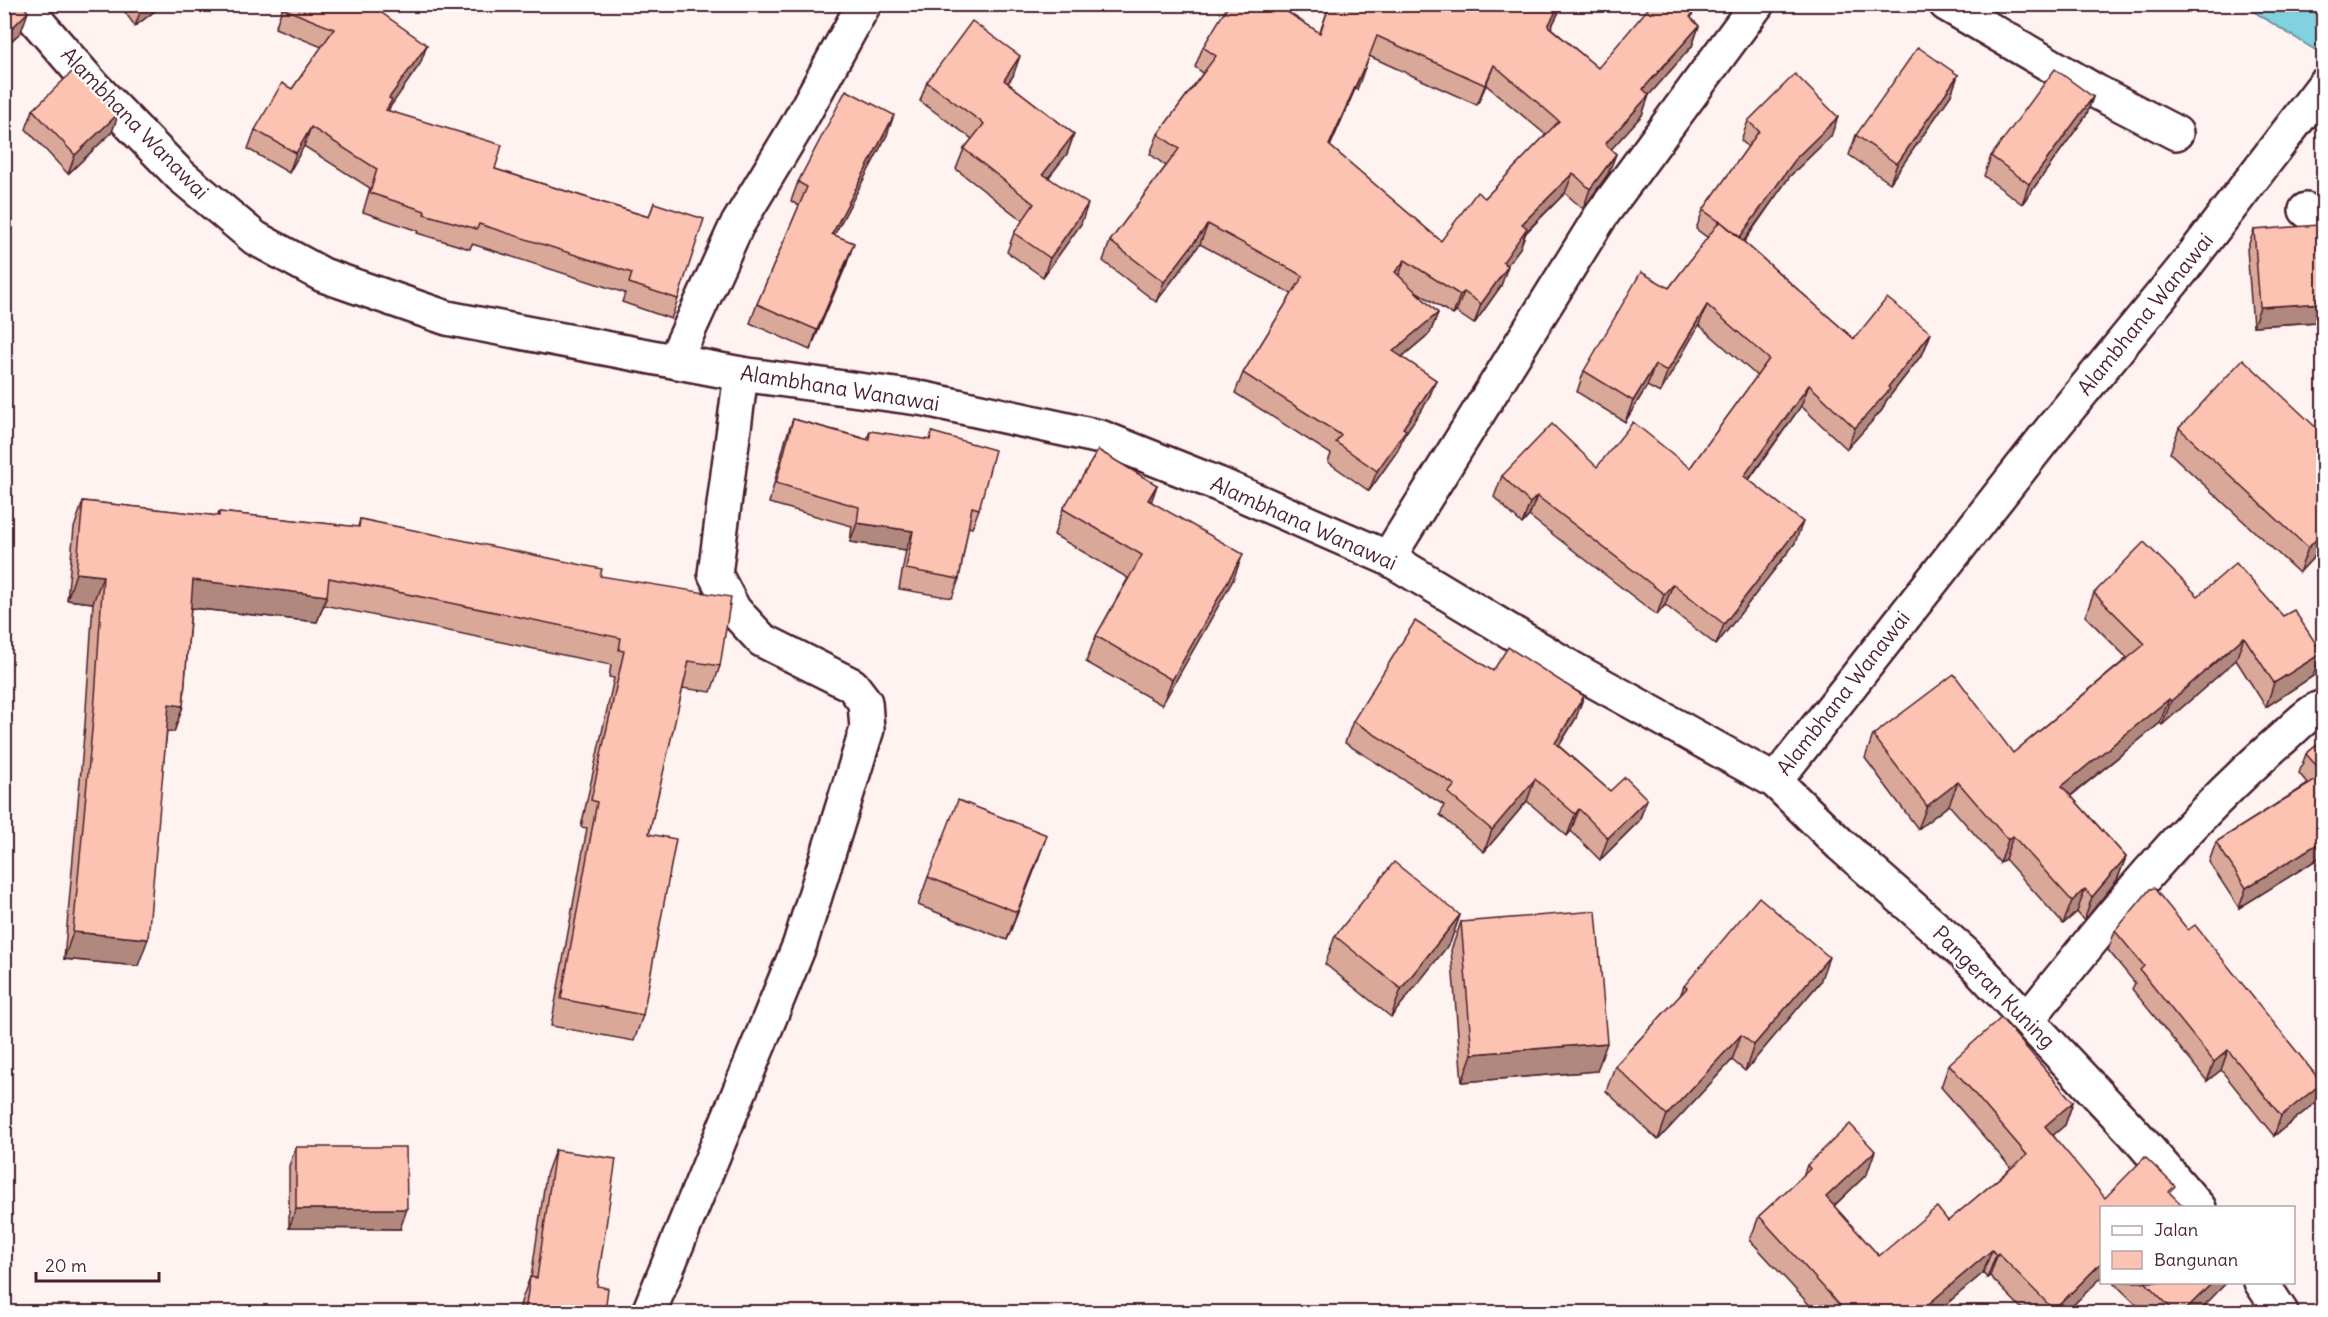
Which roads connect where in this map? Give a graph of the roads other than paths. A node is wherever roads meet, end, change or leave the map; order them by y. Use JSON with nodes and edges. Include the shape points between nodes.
{"nodes":[{"id":1,"x":22,"y":4,"type":"edge"},
{"id":2,"x":864,"y":4,"type":"edge"},
{"id":3,"x":1757,"y":4,"type":"edge"},
{"id":4,"x":1946,"y":4,"type":"edge"},
{"id":5,"x":2324,"y":85,"type":"edge"},
{"id":6,"x":2176,"y":133,"type":"dead end"},
{"id":7,"x":675,"y":360,"type":"junction"},
{"id":8,"x":741,"y":374,"type":"junction"},
{"id":9,"x":1388,"y":558,"type":"junction"},
{"id":10,"x":2324,"y":708,"type":"edge"},
{"id":11,"x":1775,"y":781,"type":"junction"},
{"id":12,"x":2028,"y":1020,"type":"junction"},
{"id":13,"x":2197,"y":1206,"type":"edge"},
{"id":14,"x":2261,"y":1284,"type":"edge"},
{"id":15,"x":649,"y":1312,"type":"edge"},
{"id":16,"x":2281,"y":1312,"type":"edge"}],
"edges":[{"from":1,"to":7,"type":"street","name":"Alambhana Wanawai","via":[[94,87],[180,176],[255,238],[323,275],[447,318]]},
{"from":2,"to":7,"type":"street","via":[[736,228]]},
{"from":3,"to":9,"type":"street","via":[[1600,217]]},
{"from":4,"to":6,"type":"street"},
{"from":5,"to":11,"type":"street","name":"Alambhana Wanawai","via":[[2183,269],[2050,431]]},
{"from":7,"to":8,"type":"street","name":"Alambhana Wanawai"},
{"from":8,"to":9,"type":"street","name":"Alambhana Wanawai","via":[[926,399],[1100,437]]},
{"from":8,"to":15,"type":"street","via":[[715,574],[734,610],[762,640],[852,685],[865,702],[867,729],[800,944]]},
{"from":9,"to":11,"type":"street","name":"Alambhana Wanawai","via":[[1571,668]]},
{"from":10,"to":12,"type":"street","via":[[2302,721],[2247,768],[2185,831],[2106,920]]},
{"from":11,"to":12,"type":"street","name":"Pangeran Kuning","via":[[1965,954]]},
{"from":12,"to":13,"type":"street","name":"Pangeran Kuning"},
{"from":14,"to":16,"type":"street"}]}
